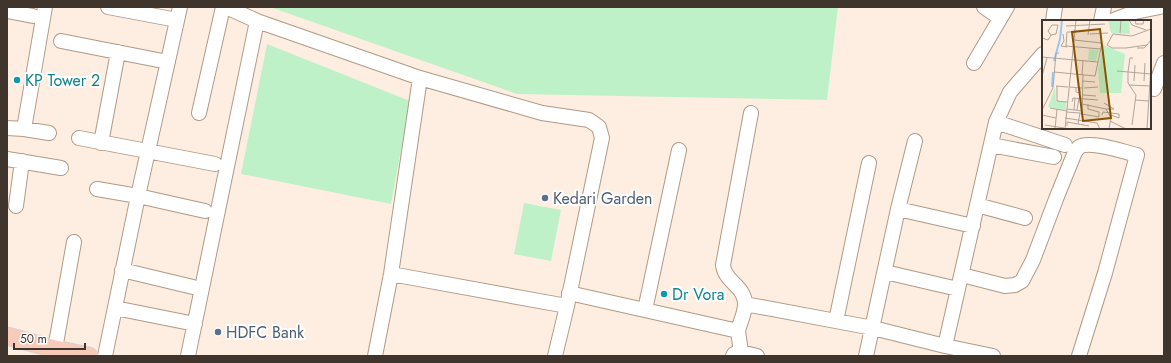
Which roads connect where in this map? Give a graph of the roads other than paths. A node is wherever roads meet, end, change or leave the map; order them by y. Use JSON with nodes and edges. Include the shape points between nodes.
{"nodes":[{"id":1,"x":45,"y":7,"type":"edge"},
{"id":2,"x":108,"y":7,"type":"edge"},
{"id":3,"x":223,"y":7,"type":"edge"},
{"id":4,"x":226,"y":7,"type":"edge"},
{"id":5,"x":984,"y":7,"type":"edge"},
{"id":6,"x":1055,"y":7,"type":"edge"},
{"id":7,"x":1104,"y":7,"type":"edge"},
{"id":8,"x":7,"y":11,"type":"edge"},
{"id":9,"x":1004,"y":12,"type":"edge"},
{"id":10,"x":1152,"y":12,"type":"edge"},
{"id":11,"x":178,"y":13,"type":"edge"},
{"id":12,"x":33,"y":16,"type":"dead end"},
{"id":13,"x":1053,"y":20,"type":"edge"},
{"id":14,"x":1101,"y":20,"type":"edge"},
{"id":15,"x":1114,"y":20,"type":"edge"},
{"id":16,"x":257,"y":21,"type":"junction"},
{"id":17,"x":61,"y":41,"type":"dead end"},
{"id":18,"x":118,"y":52,"type":"junction"},
{"id":19,"x":1042,"y":55,"type":"edge"},
{"id":20,"x":168,"y":62,"type":"junction"},
{"id":21,"x":974,"y":62,"type":"dead end"},
{"id":22,"x":1164,"y":63,"type":"edge"},
{"id":23,"x":420,"y":78,"type":"junction"},
{"id":24,"x":1154,"y":89,"type":"dead end"},
{"id":25,"x":200,"y":113,"type":"dead end"},
{"id":26,"x":751,"y":113,"type":"dead end"},
{"id":27,"x":996,"y":122,"type":"junction"},
{"id":28,"x":7,"y":128,"type":"edge"},
{"id":29,"x":24,"y":129,"type":"junction"},
{"id":30,"x":49,"y":133,"type":"dead end"},
{"id":31,"x":79,"y":138,"type":"dead end"},
{"id":32,"x":915,"y":141,"type":"dead end"},
{"id":33,"x":101,"y":143,"type":"junction"},
{"id":34,"x":991,"y":145,"type":"junction"},
{"id":35,"x":1065,"y":146,"type":"dead end"},
{"id":36,"x":679,"y":150,"type":"dead end"},
{"id":37,"x":148,"y":151,"type":"junction"},
{"id":38,"x":1054,"y":157,"type":"dead end"},
{"id":39,"x":7,"y":159,"type":"edge"},
{"id":40,"x":22,"y":161,"type":"junction"},
{"id":41,"x":869,"y":163,"type":"dead end"},
{"id":42,"x":215,"y":164,"type":"dead end"},
{"id":43,"x":61,"y":168,"type":"dead end"},
{"id":44,"x":97,"y":189,"type":"dead end"},
{"id":45,"x":138,"y":196,"type":"junction"},
{"id":46,"x":977,"y":205,"type":"junction"},
{"id":47,"x":16,"y":206,"type":"dead end"},
{"id":48,"x":898,"y":209,"type":"junction"},
{"id":49,"x":205,"y":211,"type":"dead end"},
{"id":50,"x":1025,"y":218,"type":"dead end"},
{"id":51,"x":973,"y":226,"type":"junction"},
{"id":52,"x":74,"y":242,"type":"dead end"},
{"id":53,"x":122,"y":270,"type":"junction"},
{"id":54,"x":885,"y":272,"type":"junction"},
{"id":55,"x":391,"y":274,"type":"junction"},
{"id":56,"x":962,"y":275,"type":"junction"},
{"id":57,"x":192,"y":287,"type":"dead end"},
{"id":58,"x":958,"y":289,"type":"junction"},
{"id":59,"x":568,"y":300,"type":"junction"},
{"id":60,"x":745,"y":304,"type":"junction"},
{"id":61,"x":115,"y":308,"type":"junction"},
{"id":62,"x":645,"y":310,"type":"junction"},
{"id":63,"x":836,"y":321,"type":"junction"},
{"id":64,"x":195,"y":324,"type":"junction"},
{"id":65,"x":873,"y":328,"type":"junction"},
{"id":66,"x":738,"y":330,"type":"junction"},
{"id":67,"x":7,"y":336,"type":"edge"},
{"id":68,"x":7,"y":346,"type":"edge"},
{"id":69,"x":945,"y":346,"type":"junction"},
{"id":70,"x":53,"y":352,"type":"edge"},
{"id":71,"x":737,"y":354,"type":"edge"},
{"id":72,"x":89,"y":356,"type":"edge"},
{"id":73,"x":105,"y":356,"type":"edge"},
{"id":74,"x":188,"y":356,"type":"edge"},
{"id":75,"x":375,"y":356,"type":"edge"},
{"id":76,"x":555,"y":356,"type":"edge"},
{"id":77,"x":757,"y":356,"type":"edge"},
{"id":78,"x":866,"y":356,"type":"edge"},
{"id":79,"x":993,"y":356,"type":"edge"},
{"id":80,"x":1079,"y":356,"type":"edge"}],
"edges":[{"from":1,"to":29,"type":"street"},
{"from":2,"to":11,"type":"street"},
{"from":3,"to":25,"type":"street"},
{"from":4,"to":16,"type":"street"},
{"from":5,"to":9,"type":"street"},
{"from":6,"to":13,"type":"street"},
{"from":7,"to":14,"type":"street"},
{"from":8,"to":12,"type":"street"},
{"from":9,"to":21,"type":"street"},
{"from":10,"to":15,"type":"street","via":[[1135,12]]},
{"from":11,"to":20,"type":"street"},
{"from":16,"to":23,"type":"street"},
{"from":16,"to":64,"type":"street"},
{"from":17,"to":18,"type":"street"},
{"from":18,"to":20,"type":"street"},
{"from":18,"to":33,"type":"street"},
{"from":19,"to":27,"type":"street","via":[[1010,92]]},
{"from":20,"to":37,"type":"street"},
{"from":22,"to":24,"type":"street"},
{"from":23,"to":55,"type":"street"},
{"from":23,"to":59,"type":"street","via":[[542,113],[589,120],[599,127],[602,138]]},
{"from":26,"to":60,"type":"street","via":[[723,265],[724,273],[743,295]]},
{"from":27,"to":34,"type":"street"},
{"from":27,"to":35,"type":"street"},
{"from":28,"to":29,"type":"street"},
{"from":29,"to":30,"type":"street"},
{"from":31,"to":33,"type":"street"},
{"from":32,"to":48,"type":"street"},
{"from":33,"to":37,"type":"street"},
{"from":34,"to":38,"type":"street"},
{"from":34,"to":46,"type":"street"},
{"from":36,"to":62,"type":"street"},
{"from":37,"to":42,"type":"street"},
{"from":37,"to":45,"type":"street"},
{"from":39,"to":40,"type":"street"},
{"from":40,"to":43,"type":"street"},
{"from":40,"to":47,"type":"street"},
{"from":41,"to":63,"type":"street"},
{"from":44,"to":45,"type":"street"},
{"from":45,"to":49,"type":"street"},
{"from":45,"to":53,"type":"street"},
{"from":46,"to":50,"type":"street"},
{"from":46,"to":51,"type":"street"},
{"from":48,"to":51,"type":"street"},
{"from":48,"to":54,"type":"street"},
{"from":51,"to":56,"type":"street"},
{"from":52,"to":70,"type":"street"},
{"from":53,"to":57,"type":"street"},
{"from":53,"to":61,"type":"street"},
{"from":54,"to":58,"type":"street"},
{"from":54,"to":65,"type":"street"},
{"from":55,"to":59,"type":"street"},
{"from":55,"to":75,"type":"street"},
{"from":56,"to":58,"type":"street"},
{"from":56,"to":80,"type":"street","via":[[1005,286],[1022,281],[1033,260],[1078,147],[1098,146],[1137,155]]},
{"from":58,"to":69,"type":"street"},
{"from":59,"to":62,"type":"street"},
{"from":59,"to":76,"type":"street"},
{"from":60,"to":63,"type":"street"},
{"from":60,"to":66,"type":"street"},
{"from":61,"to":64,"type":"street"},
{"from":61,"to":73,"type":"street"},
{"from":62,"to":66,"type":"street"},
{"from":63,"to":65,"type":"street"},
{"from":64,"to":74,"type":"street"},
{"from":65,"to":69,"type":"street"},
{"from":65,"to":78,"type":"street"},
{"from":66,"to":71,"type":"street"},
{"from":67,"to":70,"type":"main road"},
{"from":68,"to":70,"type":"main road"},
{"from":69,"to":79,"type":"street"},
{"from":70,"to":72,"type":"main road"},
{"from":71,"to":77,"type":"street"}]}
